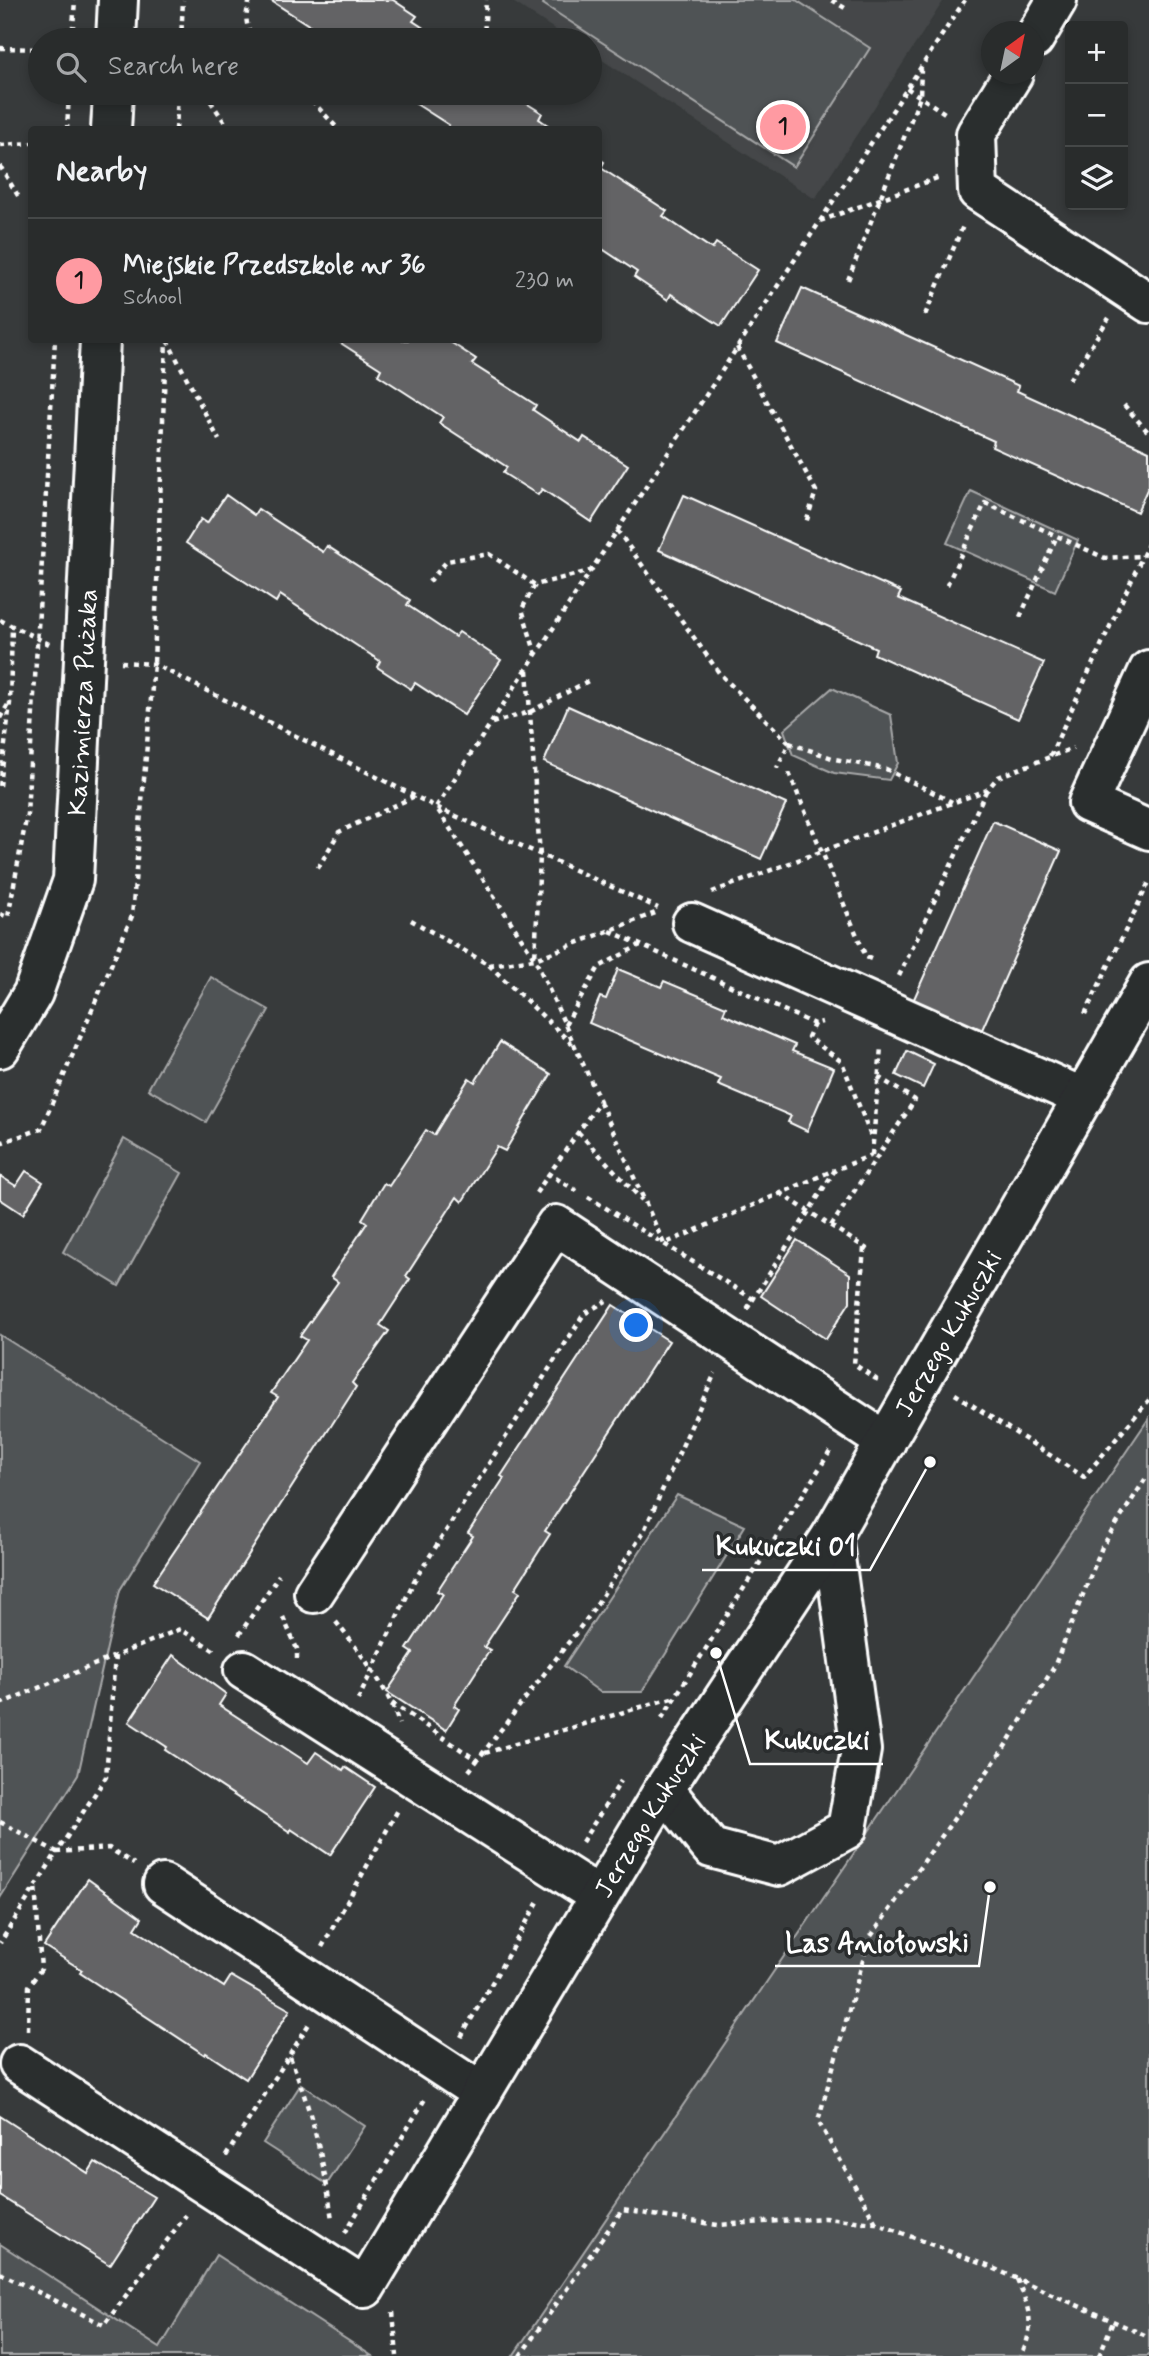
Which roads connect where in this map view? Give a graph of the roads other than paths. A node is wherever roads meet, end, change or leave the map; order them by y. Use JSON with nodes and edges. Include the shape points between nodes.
{"nodes":[{"id":1,"x":118,"y":0,"type":"edge"},
{"id":2,"x":1058,"y":0,"type":"edge"},
{"id":3,"x":1044,"y":23,"type":"edge"},
{"id":4,"x":117,"y":28,"type":"edge"},
{"id":5,"x":1009,"y":84,"type":"edge"},
{"id":6,"x":112,"y":105,"type":"edge"},
{"id":7,"x":111,"y":126,"type":"edge"},
{"id":8,"x":1149,"y":303,"type":"edge"},
{"id":9,"x":100,"y":343,"type":"edge"},
{"id":10,"x":1149,"y":670,"type":"edge"},
{"id":11,"x":1149,"y":830,"type":"edge"},
{"id":12,"x":696,"y":910,"type":"road end"},
{"id":13,"x":1149,"y":983,"type":"edge"},
{"id":14,"x":0,"y":1048,"type":"edge"},
{"id":15,"x":1084,"y":1098,"type":"junction"},
{"id":16,"x":886,"y":1442,"type":"junction"},
{"id":17,"x":832,"y":1535,"type":"junction"},
{"id":18,"x":314,"y":1593,"type":"dead end"},
{"id":19,"x":244,"y":1670,"type":"road end"},
{"id":20,"x":664,"y":1789,"type":"junction"},
{"id":21,"x":163,"y":1884,"type":"road end"},
{"id":22,"x":599,"y":1896,"type":"junction"},
{"id":23,"x":19,"y":2064,"type":"road end"},
{"id":24,"x":482,"y":2093,"type":"junction"}],
"edges":[{"from":1,"to":4,"type":"street"},
{"from":2,"to":3,"type":"street"},
{"from":5,"to":8,"type":"street","via":[[977,162]]},
{"from":6,"to":7,"type":"street"},
{"from":9,"to":14,"type":"street","name":"Kazimierza Pużaka","via":[[73,880],[33,993]]},
{"from":10,"to":11,"type":"street","via":[[1088,803]]},
{"from":12,"to":15,"type":"street","via":[[884,1008]]},
{"from":13,"to":15,"type":"street","name":"Jerzego Kukuczki"},
{"from":15,"to":16,"type":"street","name":"Jerzego Kukuczki"},
{"from":16,"to":17,"type":"street","name":"Jerzego Kukuczki"},
{"from":16,"to":18,"type":"street","via":[[556,1225]]},
{"from":17,"to":20,"type":"street","name":"Jerzego Kukuczki"},
{"from":17,"to":20,"type":"street","via":[[861,1750],[847,1829],[779,1866],[711,1848]]},
{"from":19,"to":22,"type":"street"},
{"from":20,"to":22,"type":"street","name":"Jerzego Kukuczki"},
{"from":21,"to":24,"type":"street"},
{"from":22,"to":24,"type":"street","name":"Jerzego Kukuczki"},
{"from":23,"to":24,"type":"street","name":"Jerzego Kukuczki","via":[[331,2256],[366,2288]]}]}
